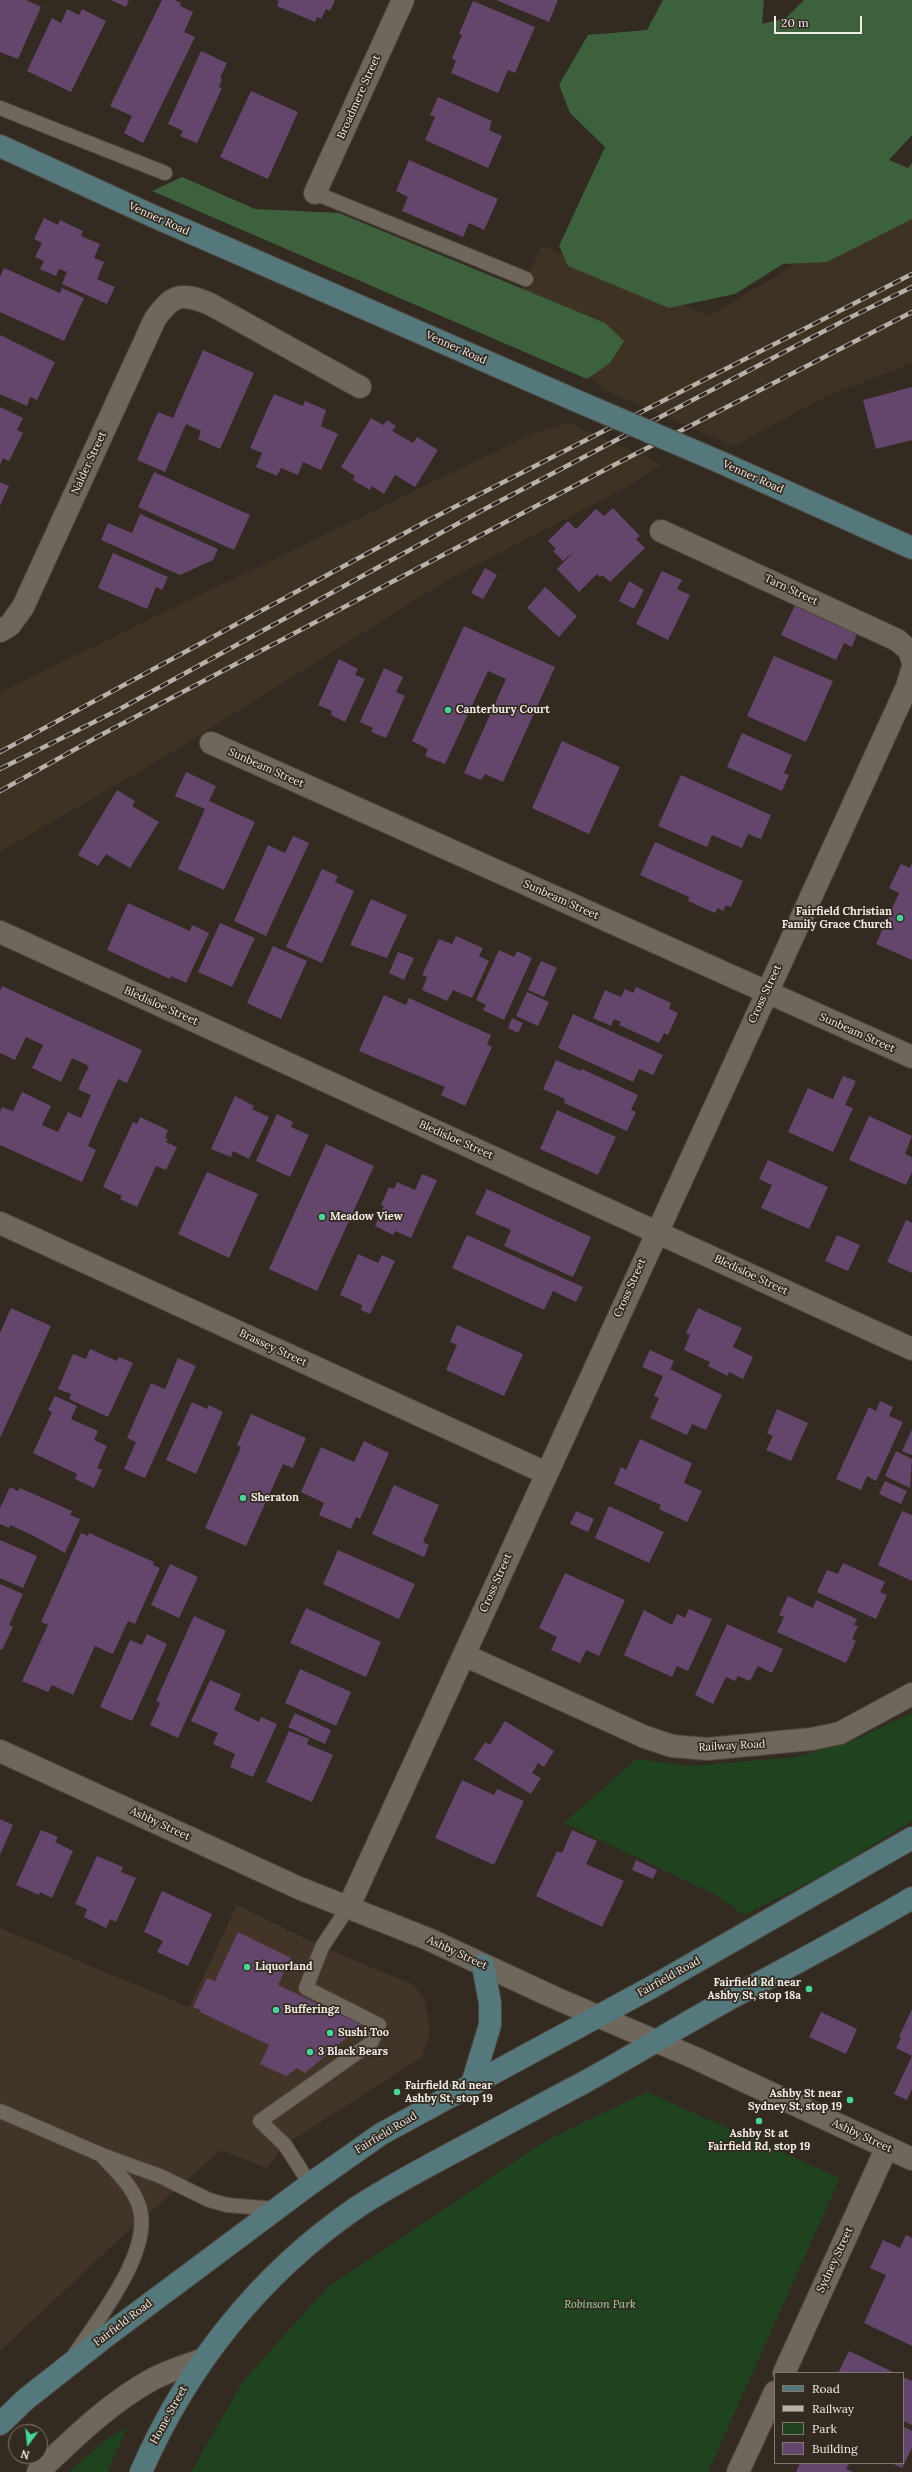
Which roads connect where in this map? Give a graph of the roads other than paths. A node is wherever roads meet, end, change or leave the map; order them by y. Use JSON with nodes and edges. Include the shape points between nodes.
{"nodes":[{"id":1,"x":403,"y":0,"type":"edge"},
{"id":2,"x":0,"y":108,"type":"edge"},
{"id":3,"x":0,"y":146,"type":"edge"},
{"id":4,"x":165,"y":173,"type":"dead end"},
{"id":5,"x":315,"y":193,"type":"joint"},
{"id":6,"x":526,"y":279,"type":"dead end"},
{"id":7,"x":360,"y":388,"type":"dead end"},
{"id":8,"x":661,"y":532,"type":"dead end"},
{"id":9,"x":912,"y":548,"type":"edge"},
{"id":10,"x":1,"y":631,"type":"edge"},
{"id":11,"x":912,"y":659,"type":"edge"},
{"id":12,"x":912,"y":670,"type":"edge"},
{"id":13,"x":211,"y":743,"type":"dead end"},
{"id":14,"x":0,"y":932,"type":"edge"},
{"id":15,"x":766,"y":992,"type":"junction"},
{"id":16,"x":912,"y":1057,"type":"edge"},
{"id":17,"x":0,"y":1223,"type":"edge"},
{"id":18,"x":656,"y":1232,"type":"junction"},
{"id":19,"x":912,"y":1349,"type":"edge"},
{"id":20,"x":546,"y":1474,"type":"junction"},
{"id":21,"x":464,"y":1655,"type":"junction"},
{"id":22,"x":912,"y":1694,"type":"edge"},
{"id":23,"x":0,"y":1751,"type":"edge"},
{"id":24,"x":912,"y":1838,"type":"edge"},
{"id":25,"x":912,"y":1898,"type":"edge"},
{"id":26,"x":349,"y":1906,"type":"junction"},
{"id":27,"x":483,"y":1965,"type":"junction"},
{"id":28,"x":598,"y":2016,"type":"junction"},
{"id":29,"x":657,"y":2041,"type":"junction"},
{"id":30,"x":472,"y":2084,"type":"junction"},
{"id":31,"x":0,"y":2110,"type":"edge"},
{"id":32,"x":887,"y":2147,"type":"junction"},
{"id":33,"x":102,"y":2156,"type":"junction"},
{"id":34,"x":912,"y":2159,"type":"edge"},
{"id":35,"x":310,"y":2184,"type":"junction"},
{"id":36,"x":276,"y":2209,"type":"junction"},
{"id":37,"x":202,"y":2360,"type":"junction"},
{"id":38,"x":68,"y":2365,"type":"junction"},
{"id":39,"x":784,"y":2372,"type":"edge"},
{"id":40,"x":774,"y":2394,"type":"edge"},
{"id":41,"x":0,"y":2424,"type":"edge"},
{"id":42,"x":38,"y":2472,"type":"edge"},
{"id":43,"x":141,"y":2472,"type":"edge"},
{"id":44,"x":738,"y":2472,"type":"edge"}],
"edges":[{"from":1,"to":5,"type":"street","name":"Broadmere Street"},
{"from":2,"to":4,"type":"lane"},
{"from":3,"to":9,"type":"main road","name":"Venner Road","bridge":true,"via":[[154,217]]},
{"from":5,"to":6,"type":"lane"},
{"from":7,"to":10,"type":"street","name":"Nalder Street","via":[[210,304],[198,299],[177,297],[170,300],[154,319],[22,607],[10,625]]},
{"from":8,"to":11,"type":"street","name":"Tarn Street","via":[[897,640],[909,650]]},
{"from":12,"to":15,"type":"street","name":"Cross Street"},
{"from":13,"to":15,"type":"street","name":"Sunbeam Street"},
{"from":14,"to":18,"type":"street","name":"Bledisloe Street"},
{"from":15,"to":16,"type":"street","name":"Sunbeam Street"},
{"from":15,"to":18,"type":"street","name":"Cross Street"},
{"from":17,"to":20,"type":"street","name":"Brassey Street"},
{"from":18,"to":19,"type":"street","name":"Bledisloe Street"},
{"from":18,"to":20,"type":"street","name":"Cross Street"},
{"from":20,"to":21,"type":"street","name":"Cross Street"},
{"from":21,"to":22,"type":"street","name":"Railway Road","via":[[645,1737],[672,1746],[706,1749],[812,1739],[840,1733]]},
{"from":21,"to":26,"type":"street","name":"Cross Street"},
{"from":23,"to":26,"type":"street","name":"Ashby Street","via":[[299,1888]]},
{"from":24,"to":28,"type":"main road","name":"Fairfield Road"},
{"from":25,"to":29,"type":"main road"},
{"from":26,"to":27,"type":"street","name":"Ashby Street"},
{"from":26,"to":35,"type":"lane","via":[[322,1947],[306,1988],[379,2025],[371,2043],[260,2121],[285,2145]]},
{"from":27,"to":28,"type":"street","name":"Ashby Street"},
{"from":27,"to":30,"type":"main road","via":[[490,2004],[490,2025]]},
{"from":28,"to":29,"type":"street","name":"Ashby Street"},
{"from":28,"to":30,"type":"main road","name":"Fairfield Road"},
{"from":29,"to":32,"type":"street","name":"Ashby Street"},
{"from":29,"to":37,"type":"main road","via":[[357,2208],[311,2243],[272,2279],[226,2328]]},
{"from":30,"to":35,"type":"main road","name":"Fairfield Road","via":[[381,2134]]},
{"from":31,"to":33,"type":"lane"},
{"from":32,"to":34,"type":"street","name":"Ashby Street"},
{"from":32,"to":39,"type":"street","name":"Sydney Street"},
{"from":33,"to":36,"type":"lane","via":[[160,2176],[209,2200],[227,2205]]},
{"from":33,"to":38,"type":"lane","via":[[136,2198],[140,2208],[141,2236],[123,2279]]},
{"from":35,"to":36,"type":"main road","name":"Fairfield Road"},
{"from":36,"to":38,"type":"main road","name":"Fairfield Road"},
{"from":37,"to":42,"type":"street","via":[[168,2372],[140,2387],[104,2412]]},
{"from":37,"to":43,"type":"main road","name":"Home Street","via":[[156,2438]]},
{"from":38,"to":41,"type":"main road","name":"Fairfield Road"},
{"from":40,"to":44,"type":"street"}]}
